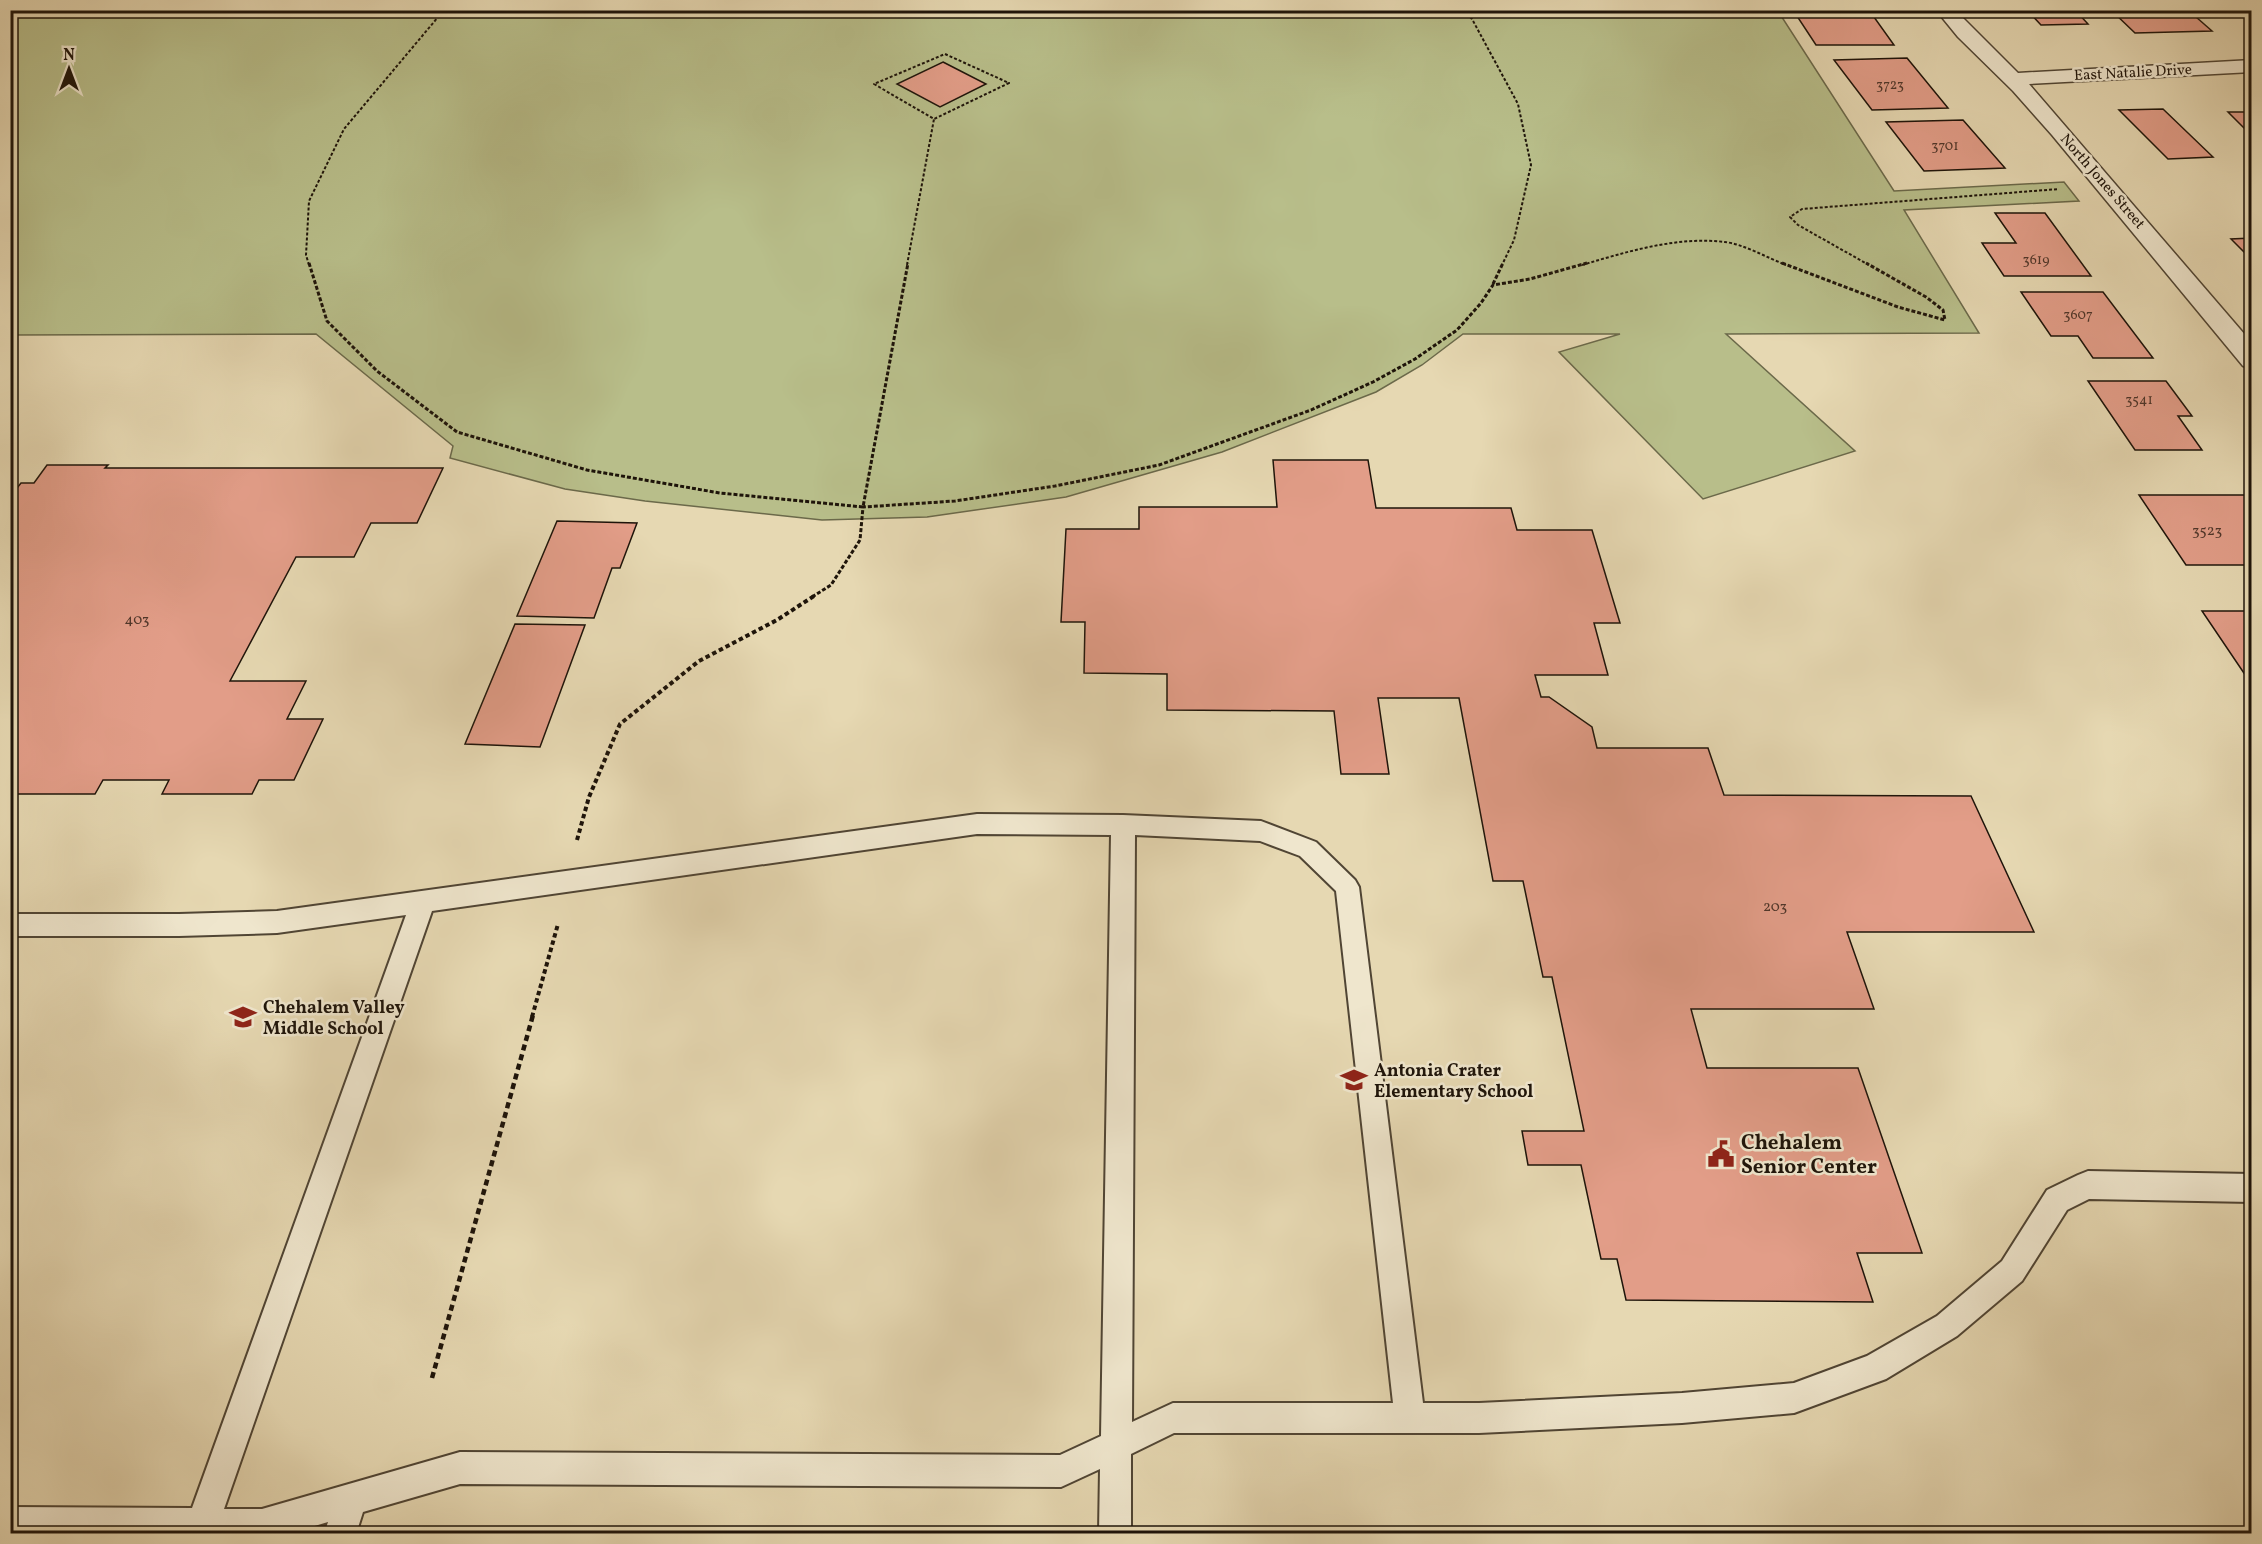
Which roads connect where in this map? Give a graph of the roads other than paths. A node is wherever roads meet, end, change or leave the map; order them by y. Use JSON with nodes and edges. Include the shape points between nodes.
{"nodes":[{"id":1,"x":1945,"y":10,"type":"edge"},
{"id":2,"x":2252,"y":66,"type":"edge"},
{"id":3,"x":2014,"y":79,"type":"junction"},
{"id":4,"x":2241,"y":333,"type":"edge"},
{"id":5,"x":2252,"y":360,"type":"edge"},
{"id":6,"x":1123,"y":825,"type":"junction"},
{"id":7,"x":422,"y":904,"type":"junction"},
{"id":8,"x":10,"y":925,"type":"edge"},
{"id":9,"x":2252,"y":1188,"type":"edge"},
{"id":10,"x":1410,"y":1418,"type":"junction"},
{"id":11,"x":1116,"y":1445,"type":"junction"},
{"id":12,"x":351,"y":1501,"type":"junction"},
{"id":13,"x":10,"y":1523,"type":"edge"},
{"id":14,"x":202,"y":1525,"type":"junction"},
{"id":15,"x":340,"y":1533,"type":"edge"},
{"id":16,"x":1115,"y":1533,"type":"edge"}],
"edges":[{"from":1,"to":3,"type":"street","name":"North Jones Street"},
{"from":2,"to":3,"type":"street","name":"East Natalie Drive"},
{"from":3,"to":4,"type":"street","name":"North Jones Street"},
{"from":4,"to":5,"type":"street","name":"North Jones Street"},
{"from":6,"to":7,"type":"lane","via":[[977,824]]},
{"from":6,"to":10,"type":"lane","via":[[1261,831],[1308,849],[1347,887]]},
{"from":6,"to":11,"type":"lane"},
{"from":7,"to":8,"type":"lane","via":[[278,922]]},
{"from":7,"to":14,"type":"lane"},
{"from":9,"to":10,"type":"lane","via":[[2088,1185],[2057,1200],[2012,1271],[1947,1326],[1875,1368],[1794,1398],[1682,1408]]},
{"from":10,"to":11,"type":"lane","via":[[1173,1418]]},
{"from":11,"to":12,"type":"lane","via":[[1061,1471],[460,1468]]},
{"from":11,"to":16,"type":"lane"},
{"from":12,"to":14,"type":"lane","via":[[262,1525]]},
{"from":12,"to":15,"type":"lane"},
{"from":13,"to":14,"type":"lane"}]}
